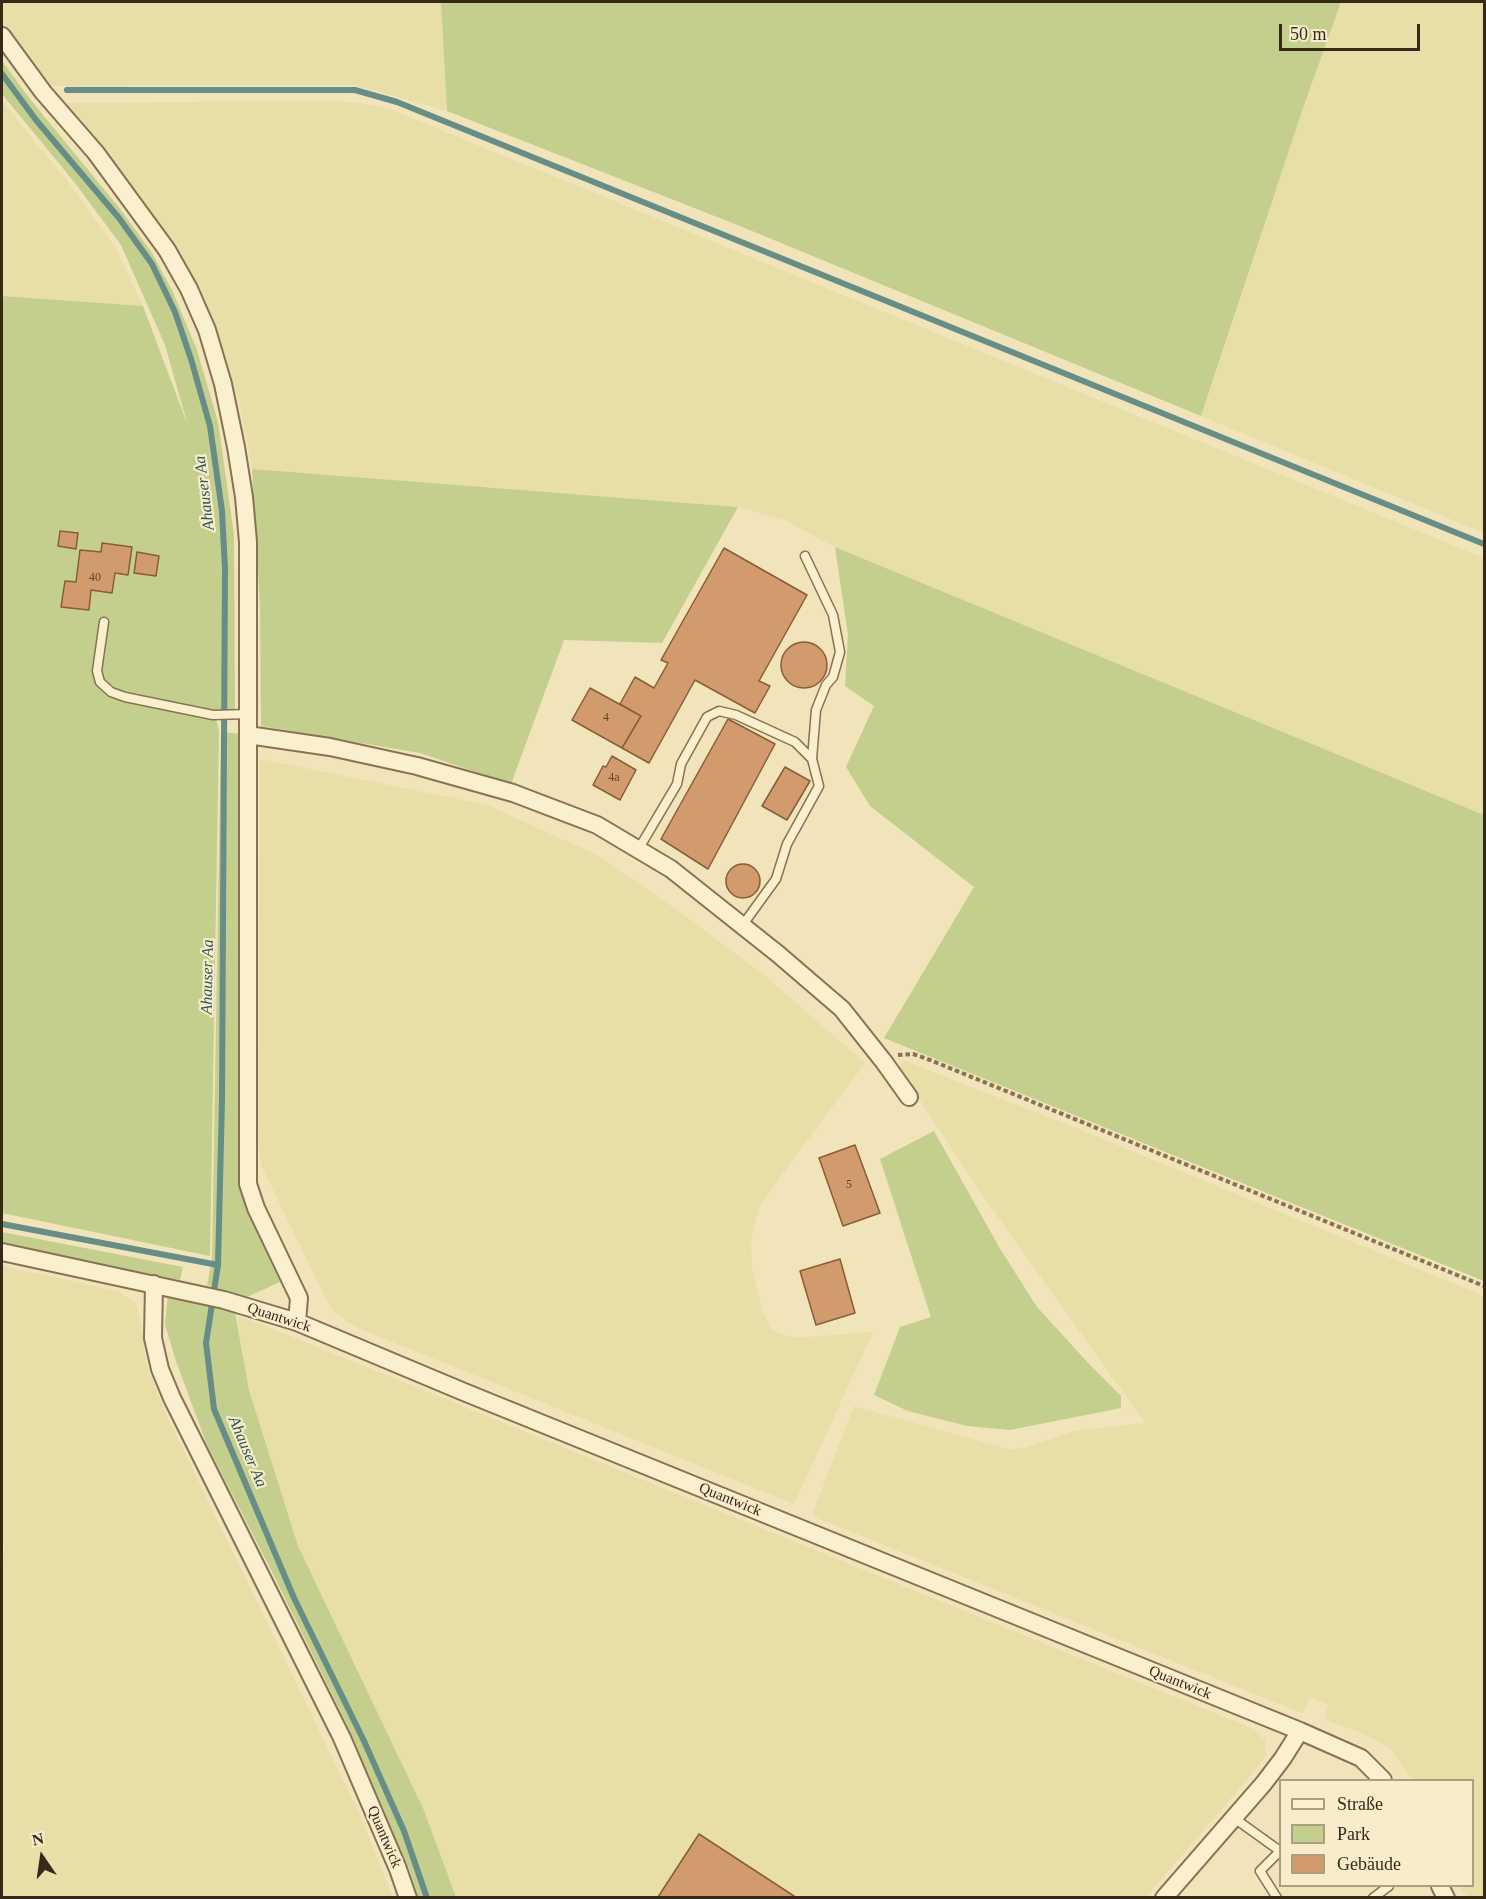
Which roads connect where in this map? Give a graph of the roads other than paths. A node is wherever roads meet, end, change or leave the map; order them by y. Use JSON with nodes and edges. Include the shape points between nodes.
{"nodes":[{"id":1,"x":2,"y":36,"type":"edge"},
{"id":2,"x":805,"y":556,"type":"dead end"},
{"id":3,"x":104,"y":622,"type":"dead end"},
{"id":4,"x":242,"y":715,"type":"junction"},
{"id":5,"x":248,"y":735,"type":"junction"},
{"id":6,"x":812,"y":759,"type":"junction"},
{"id":7,"x":638,"y":850,"type":"junction"},
{"id":8,"x":742,"y":926,"type":"junction"},
{"id":9,"x":909,"y":1097,"type":"dead end"},
{"id":10,"x":2,"y":1252,"type":"edge"},
{"id":11,"x":154,"y":1284,"type":"junction"},
{"id":12,"x":297,"y":1322,"type":"junction"},
{"id":13,"x":1300,"y":1731,"type":"junction"},
{"id":14,"x":1382,"y":1779,"type":"edge"},
{"id":15,"x":1234,"y":1818,"type":"junction"},
{"id":16,"x":1279,"y":1850,"type":"edge"},
{"id":17,"x":1279,"y":1853,"type":"edge"},
{"id":18,"x":1388,"y":1887,"type":"edge"},
{"id":19,"x":408,"y":1898,"type":"edge"},
{"id":20,"x":1164,"y":1898,"type":"edge"},
{"id":21,"x":1277,"y":1898,"type":"edge"},
{"id":22,"x":1373,"y":1898,"type":"edge"}],
"edges":[{"from":1,"to":4,"type":"street","via":[[138,209],[189,289],[207,330],[223,384],[244,497],[248,542]]},
{"from":2,"to":6,"type":"lane","via":[[833,615],[840,652],[816,710]]},
{"from":3,"to":4,"type":"lane","via":[[97,671],[98,678],[111,692],[213,715]]},
{"from":4,"to":5,"type":"street"},
{"from":5,"to":7,"type":"street","via":[[417,766],[513,793],[597,825]]},
{"from":5,"to":12,"type":"street","via":[[248,1184],[299,1298]]},
{"from":6,"to":7,"type":"lane","via":[[795,742],[736,715],[719,711],[707,717],[681,764],[677,784]]},
{"from":6,"to":8,"type":"lane","via":[[819,786],[787,844],[776,879]]},
{"from":7,"to":8,"type":"street","via":[[671,869]]},
{"from":8,"to":9,"type":"street","via":[[842,1009]]},
{"from":10,"to":11,"type":"street","name":"Quantwick"},
{"from":11,"to":12,"type":"street","name":"Quantwick"},
{"from":11,"to":19,"type":"street","name":"Quantwick","via":[[153,1338],[160,1369],[342,1738]]},
{"from":12,"to":13,"type":"street","name":"Quantwick"},
{"from":13,"to":14,"type":"street","name":"Quantwick","via":[[1361,1758]]},
{"from":13,"to":15,"type":"street"},
{"from":15,"to":16,"type":"lane"},
{"from":15,"to":20,"type":"street"},
{"from":17,"to":21,"type":"lane","via":[[1260,1871]]},
{"from":18,"to":22,"type":"lane"}]}
